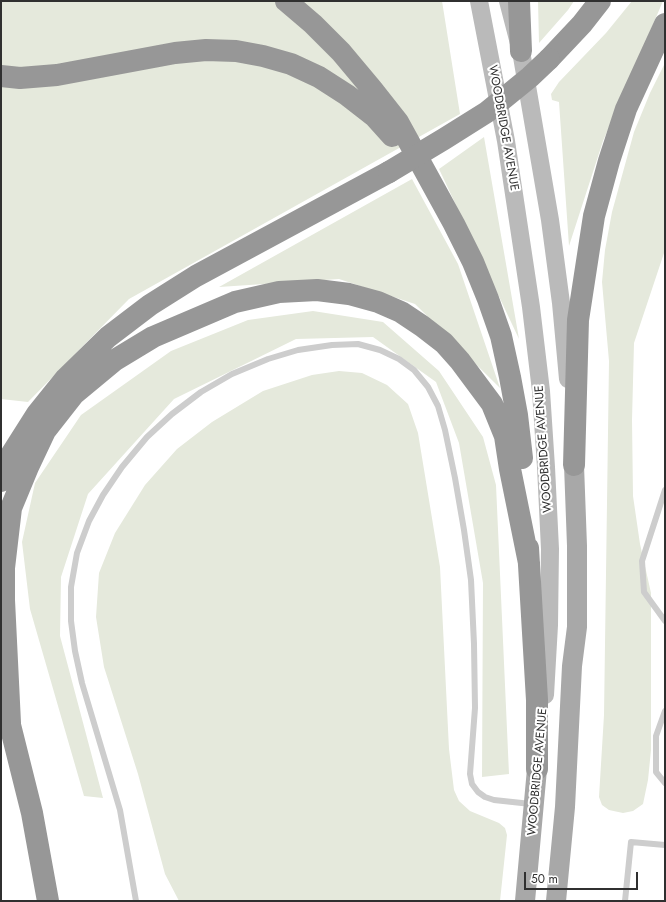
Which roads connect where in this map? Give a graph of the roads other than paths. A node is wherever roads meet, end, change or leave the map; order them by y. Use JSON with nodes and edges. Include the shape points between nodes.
{"nodes":[{"id":1,"x":286,"y":1,"type":"edge"},
{"id":2,"x":479,"y":1,"type":"edge"},
{"id":3,"x":508,"y":1,"type":"edge"},
{"id":4,"x":519,"y":1,"type":"edge"},
{"id":5,"x":600,"y":1,"type":"edge"},
{"id":6,"x":665,"y":24,"type":"edge"},
{"id":7,"x":521,"y":51,"type":"junction"},
{"id":8,"x":1,"y":76,"type":"edge"},
{"id":9,"x":434,"y":188,"type":"junction"},
{"id":10,"x":574,"y":464,"type":"junction"},
{"id":11,"x":1,"y":481,"type":"edge"},
{"id":12,"x":665,"y":490,"type":"edge"},
{"id":13,"x":529,"y":563,"type":"junction"},
{"id":14,"x":665,"y":621,"type":"edge"},
{"id":15,"x":1,"y":692,"type":"edge"},
{"id":16,"x":665,"y":711,"type":"edge"},
{"id":17,"x":10,"y":723,"type":"junction"},
{"id":18,"x":537,"y":769,"type":"junction"},
{"id":19,"x":665,"y":783,"type":"edge"},
{"id":20,"x":534,"y":804,"type":"junction"},
{"id":21,"x":665,"y":845,"type":"edge"},
{"id":22,"x":48,"y":901,"type":"edge"},
{"id":23,"x":136,"y":901,"type":"edge"},
{"id":24,"x":525,"y":901,"type":"edge"},
{"id":25,"x":556,"y":901,"type":"edge"},
{"id":26,"x":625,"y":901,"type":"edge"}],
"edges":[{"from":1,"to":9,"type":"highway","via":[[341,52],[372,89],[398,122]]},
{"from":2,"to":18,"type":"main road","name":"WOODBRIDGE AVENUE","via":[[519,224],[542,406],[550,549],[545,697]]},
{"from":3,"to":7,"type":"main road"},
{"from":4,"to":7,"type":"highway"},
{"from":5,"to":11,"type":"highway","bridge":true,"via":[[549,59],[487,112],[389,172],[196,276],[150,305],[108,337],[66,378],[37,414],[11,455]]},
{"from":6,"to":10,"type":"highway","via":[[626,109],[594,216],[578,320]]},
{"from":7,"to":10,"type":"main road","via":[[550,220],[561,303]]},
{"from":8,"to":9,"type":"highway","via":[[20,78],[57,75],[175,53],[206,50],[236,51],[263,56],[291,64],[347,95],[374,116]]},
{"from":9,"to":13,"type":"highway","via":[[473,262],[501,336],[517,414]]},
{"from":10,"to":25,"type":"main road","via":[[577,627],[572,666],[565,806]]},
{"from":12,"to":14,"type":"lane","via":[[642,561],[644,592]]},
{"from":13,"to":17,"type":"highway","via":[[505,436],[492,404],[444,343],[401,312],[349,294],[317,290],[279,292],[235,302],[153,336],[114,360],[74,394],[46,431],[11,508],[4,568]]},
{"from":13,"to":18,"type":"highway","via":[[537,700]]},
{"from":15,"to":17,"type":"highway"},
{"from":16,"to":19,"type":"lane","via":[[656,736],[656,772]]},
{"from":17,"to":22,"type":"highway","via":[[32,813]]},
{"from":18,"to":20,"type":"main road","name":"WOODBRIDGE AVENUE"},
{"from":20,"to":23,"type":"lane","via":[[494,800],[478,792],[472,784],[470,774],[475,684],[471,580],[455,478],[438,406],[428,387],[414,370],[380,350],[358,344],[298,350],[232,374],[201,392],[172,414],[147,437],[122,467],[89,521],[77,553],[71,587],[71,621],[75,651],[120,810]]},
{"from":20,"to":24,"type":"main road","name":"WOODBRIDGE AVENUE"},
{"from":21,"to":26,"type":"lane","via":[[631,842]]}]}
